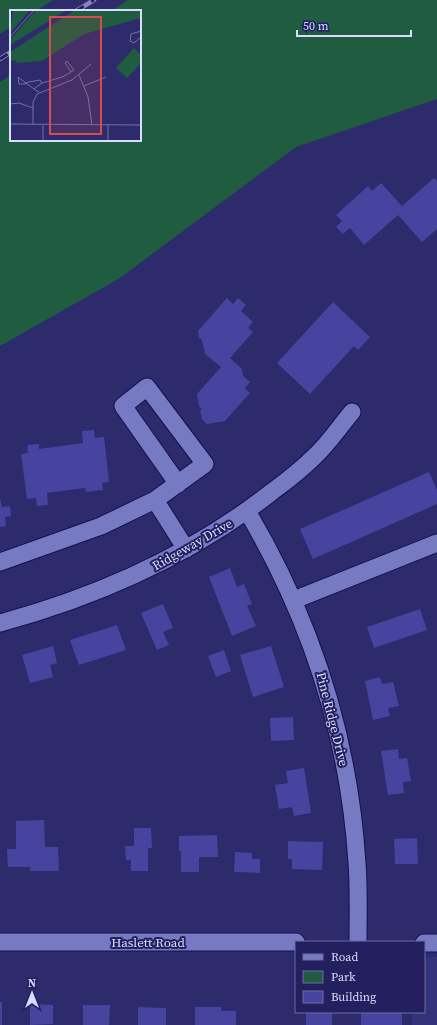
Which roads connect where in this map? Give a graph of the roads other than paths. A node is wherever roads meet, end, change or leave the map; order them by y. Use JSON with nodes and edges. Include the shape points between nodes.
{"nodes":[{"id":1,"x":352,"y":412,"type":"dead end"},
{"id":2,"x":178,"y":484,"type":"junction"},
{"id":3,"x":155,"y":500,"type":"junction"},
{"id":4,"x":247,"y":512,"type":"junction"},
{"id":5,"x":437,"y":543,"type":"edge"},
{"id":6,"x":186,"y":549,"type":"junction"},
{"id":7,"x":0,"y":562,"type":"edge"},
{"id":8,"x":294,"y":600,"type":"junction"},
{"id":9,"x":0,"y":623,"type":"edge"},
{"id":10,"x":358,"y":941,"type":"edge"},
{"id":11,"x":0,"y":942,"type":"edge"},
{"id":12,"x":295,"y":942,"type":"edge"},
{"id":13,"x":425,"y":943,"type":"edge"},
{"id":14,"x":437,"y":943,"type":"edge"}],
"edges":[{"from":1,"to":4,"type":"street","name":"Ridgeway Drive","via":[[316,456]]},
{"from":2,"to":2,"type":"street","via":[[205,464],[147,388],[123,406]]},
{"from":2,"to":3,"type":"street"},
{"from":3,"to":6,"type":"street"},
{"from":3,"to":7,"type":"street","via":[[101,526]]},
{"from":4,"to":6,"type":"street","name":"Ridgeway Drive"},
{"from":4,"to":8,"type":"street","name":"Pine Ridge Drive","via":[[273,556]]},
{"from":5,"to":8,"type":"street"},
{"from":6,"to":9,"type":"street","name":"Ridgeway Drive","via":[[110,586]]},
{"from":8,"to":10,"type":"street","name":"Pine Ridge Drive","via":[[320,666],[339,733],[353,820],[357,864]]},
{"from":11,"to":12,"type":"street","name":"Haslett Road"},
{"from":13,"to":14,"type":"street"}]}
